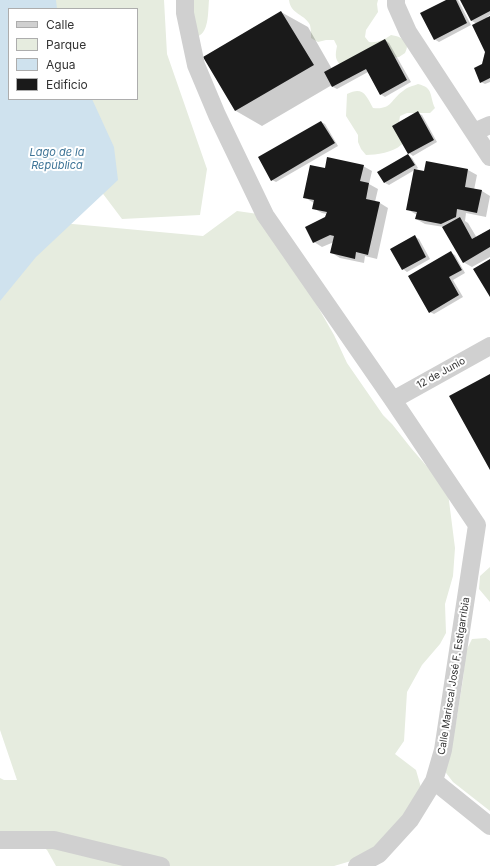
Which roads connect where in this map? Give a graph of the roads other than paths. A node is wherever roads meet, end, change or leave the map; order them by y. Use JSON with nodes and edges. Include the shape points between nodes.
{"nodes":[{"id":1,"x":185,"y":0,"type":"edge"},
{"id":2,"x":396,"y":0,"type":"edge"},
{"id":3,"x":482,"y":128,"type":"edge"},
{"id":4,"x":490,"y":157,"type":"edge"},
{"id":5,"x":490,"y":346,"type":"edge"},
{"id":6,"x":393,"y":400,"type":"junction"},
{"id":7,"x":484,"y":525,"type":"edge"},
{"id":8,"x":434,"y":781,"type":"junction"},
{"id":9,"x":490,"y":826,"type":"edge"},
{"id":10,"x":0,"y":840,"type":"edge"},
{"id":11,"x":161,"y":866,"type":"edge"},
{"id":12,"x":356,"y":866,"type":"edge"}],
"edges":[{"from":1,"to":6,"type":"street","via":[[185,13],[196,65],[265,215]]},
{"from":2,"to":3,"type":"street","via":[[408,32]]},
{"from":3,"to":4,"type":"street"},
{"from":5,"to":6,"type":"street","name":"12 de Junio"},
{"from":6,"to":7,"type":"street"},
{"from":7,"to":8,"type":"street","name":"Calle Mariscal José F. Estigarribia","via":[[443,750]]},
{"from":8,"to":9,"type":"street"},
{"from":8,"to":12,"type":"street","name":"Calle Mariscal José F. Estigarribia","via":[[410,820],[379,854]]},
{"from":10,"to":11,"type":"street","via":[[54,840]]}]}
